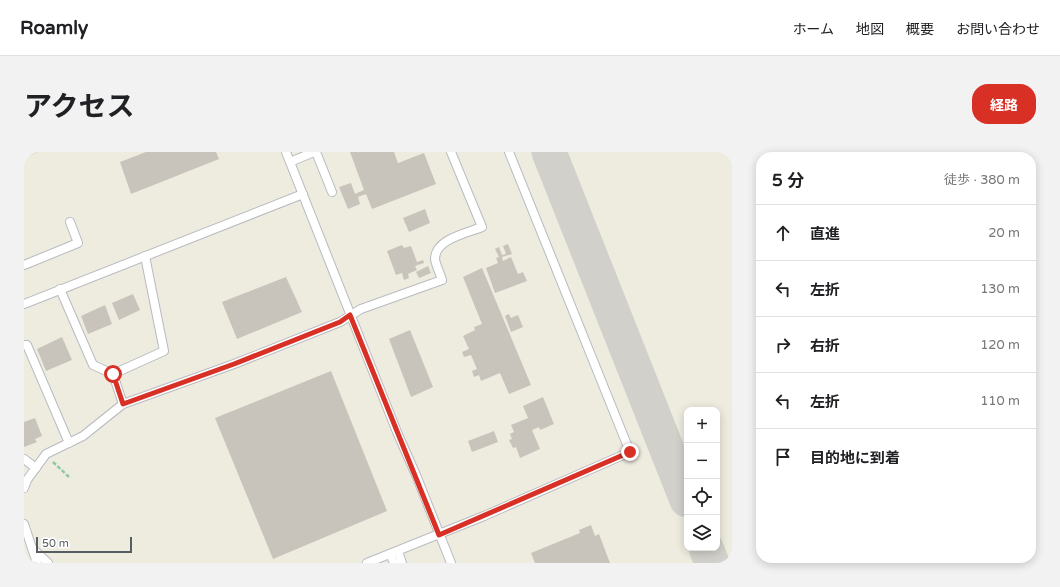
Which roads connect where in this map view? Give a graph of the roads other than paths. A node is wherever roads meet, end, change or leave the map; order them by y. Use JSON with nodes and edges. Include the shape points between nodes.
{"nodes":[{"id":1,"x":286,"y":152,"type":"edge"},
{"id":2,"x":315,"y":152,"type":"edge"},
{"id":3,"x":450,"y":152,"type":"edge"},
{"id":4,"x":509,"y":152,"type":"edge"},
{"id":5,"x":290,"y":162,"type":"junction"},
{"id":6,"x":332,"y":192,"type":"dead end"},
{"id":7,"x":303,"y":194,"type":"junction"},
{"id":8,"x":70,"y":222,"type":"dead end"},
{"id":9,"x":144,"y":256,"type":"junction"},
{"id":10,"x":24,"y":265,"type":"edge"},
{"id":11,"x":60,"y":290,"type":"junction"},
{"id":12,"x":24,"y":303,"type":"edge"},
{"id":13,"x":350,"y":315,"type":"junction"},
{"id":14,"x":24,"y":345,"type":"edge"},
{"id":15,"x":113,"y":374,"type":"junction"},
{"id":16,"x":123,"y":404,"type":"junction"},
{"id":17,"x":69,"y":443,"type":"junction"},
{"id":18,"x":24,"y":459,"type":"edge"},
{"id":19,"x":36,"y":468,"type":"junction"},
{"id":20,"x":24,"y":488,"type":"edge"},
{"id":21,"x":24,"y":524,"type":"edge"},
{"id":22,"x":439,"y":535,"type":"junction"},
{"id":23,"x":32,"y":548,"type":"junction"},
{"id":24,"x":394,"y":552,"type":"junction"},
{"id":25,"x":37,"y":563,"type":"edge"},
{"id":26,"x":48,"y":563,"type":"edge"},
{"id":27,"x":367,"y":563,"type":"edge"},
{"id":28,"x":394,"y":563,"type":"edge"},
{"id":29,"x":402,"y":563,"type":"edge"},
{"id":30,"x":451,"y":563,"type":"edge"}],
"edges":[{"from":1,"to":5,"type":"lane"},
{"from":2,"to":5,"type":"lane"},
{"from":2,"to":6,"type":"lane"},
{"from":3,"to":13,"type":"lane","via":[[482,227],[445,242],[439,247],[435,260],[442,280]]},
{"from":4,"to":22,"type":"lane","via":[[630,452]]},
{"from":5,"to":7,"type":"lane"},
{"from":7,"to":9,"type":"lane"},
{"from":7,"to":13,"type":"lane"},
{"from":8,"to":10,"type":"lane","via":[[78,243]]},
{"from":9,"to":11,"type":"lane"},
{"from":9,"to":15,"type":"lane","via":[[164,351]]},
{"from":11,"to":12,"type":"lane"},
{"from":11,"to":15,"type":"lane","via":[[93,365]]},
{"from":13,"to":16,"type":"lane","via":[[340,322],[234,364]]},
{"from":13,"to":22,"type":"lane"},
{"from":14,"to":17,"type":"lane","via":[[27,345]]},
{"from":15,"to":16,"type":"lane"},
{"from":16,"to":17,"type":"lane","via":[[83,436]]},
{"from":17,"to":19,"type":"lane","via":[[46,454]]},
{"from":18,"to":19,"type":"lane"},
{"from":19,"to":20,"type":"lane"},
{"from":21,"to":23,"type":"lane"},
{"from":22,"to":24,"type":"lane"},
{"from":22,"to":30,"type":"lane"},
{"from":23,"to":25,"type":"lane"},
{"from":23,"to":26,"type":"lane"},
{"from":24,"to":27,"type":"lane"},
{"from":24,"to":28,"type":"lane"},
{"from":24,"to":29,"type":"lane"}]}
